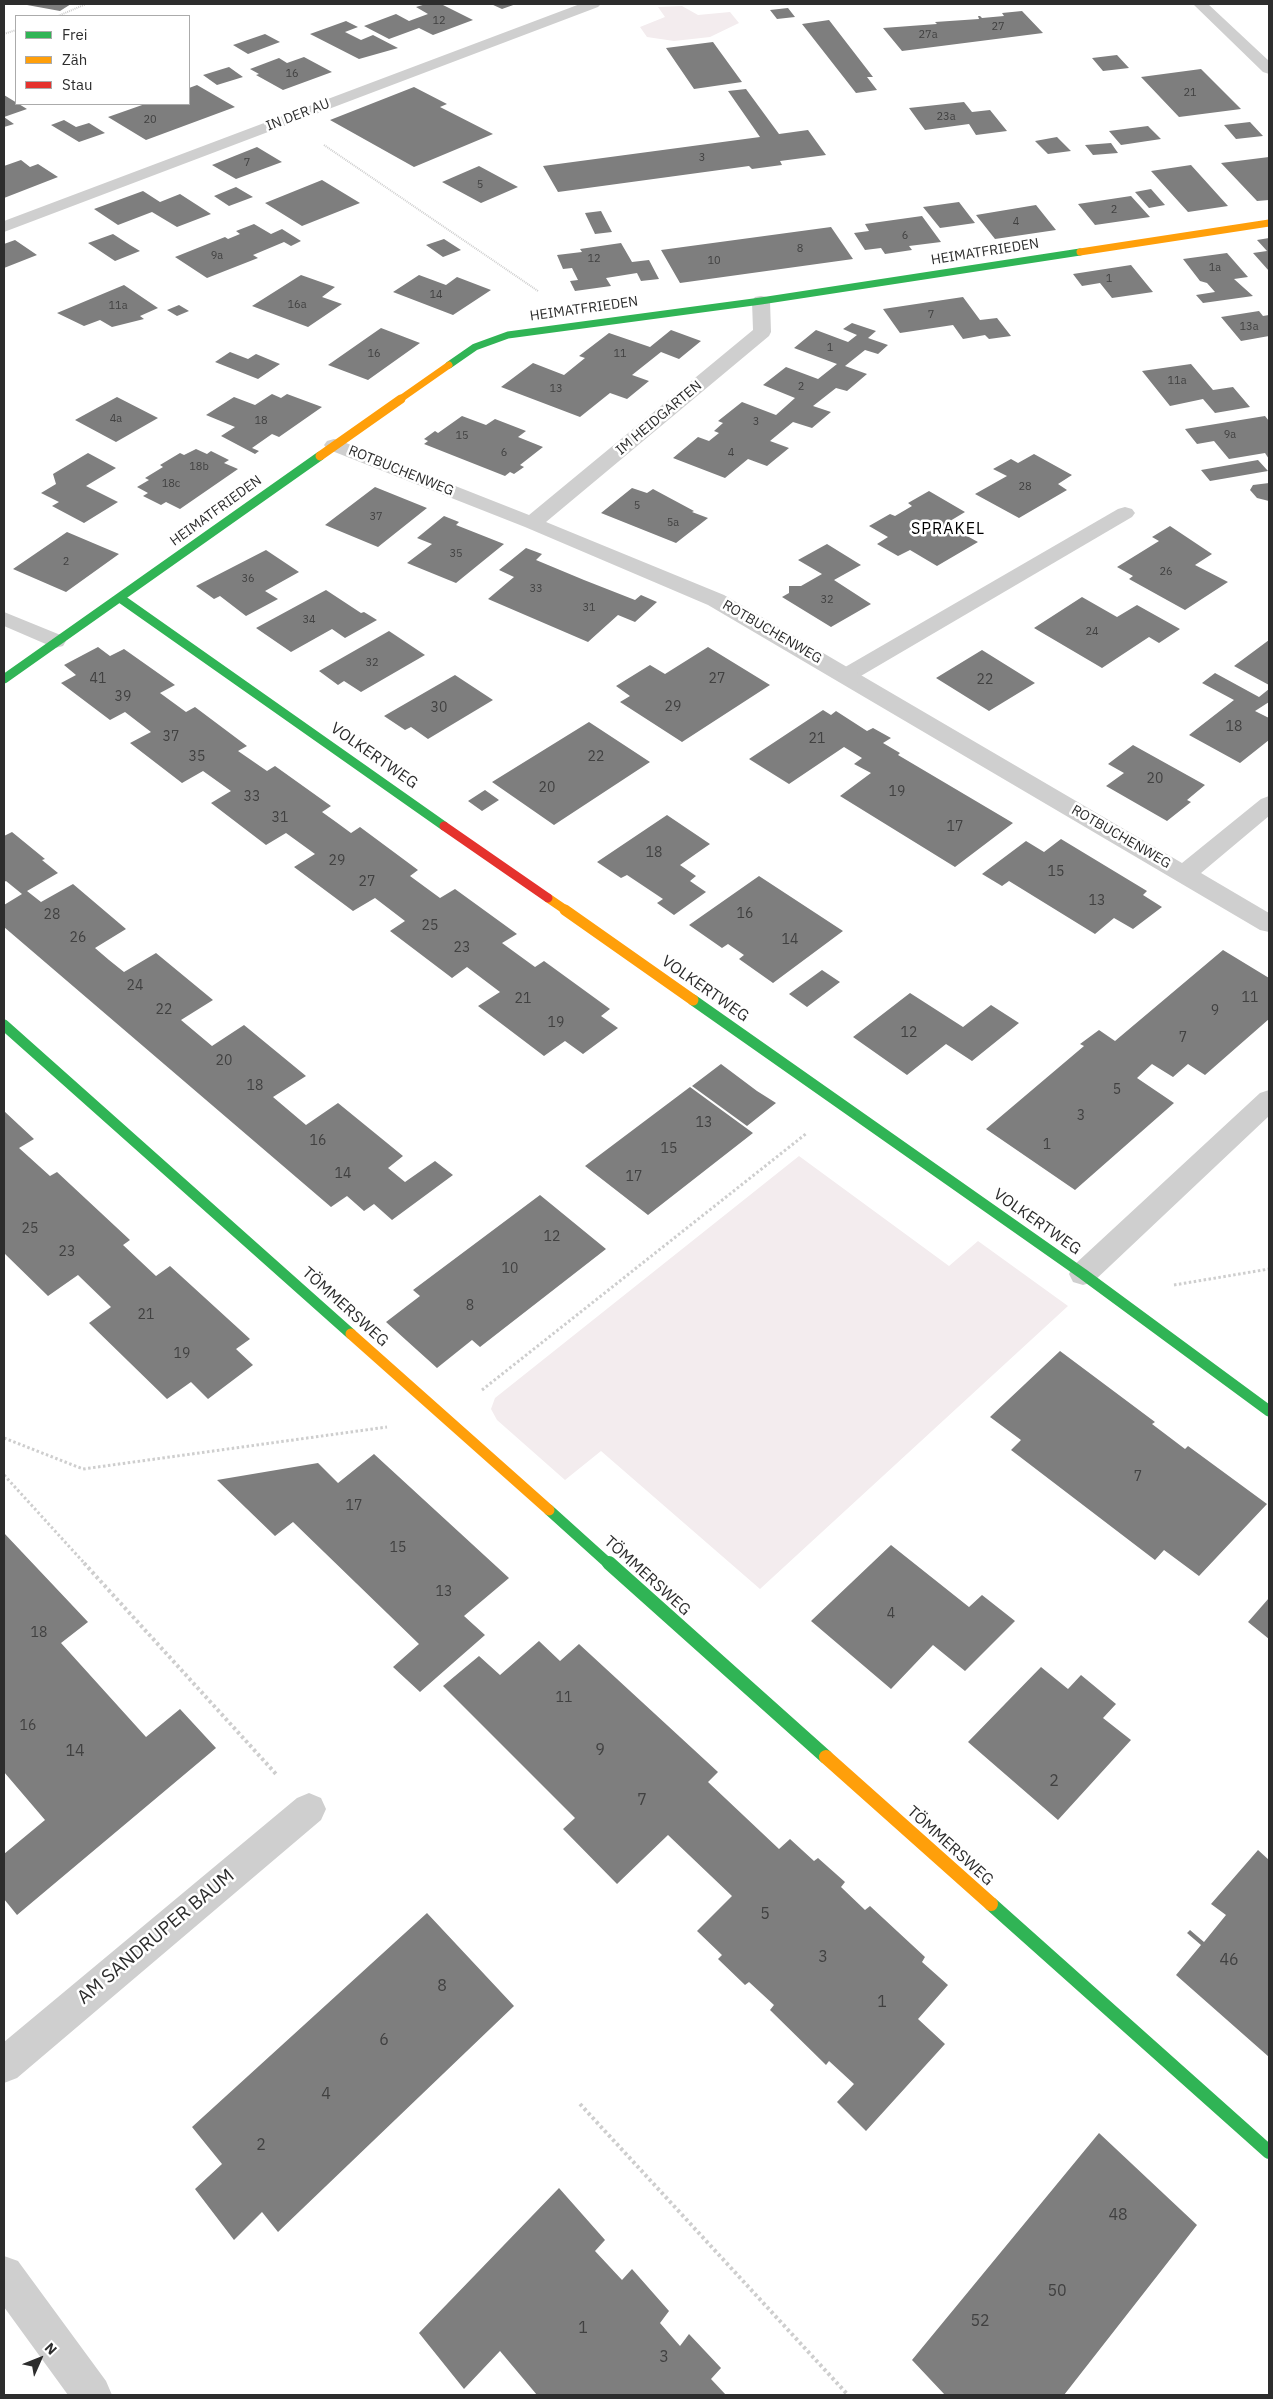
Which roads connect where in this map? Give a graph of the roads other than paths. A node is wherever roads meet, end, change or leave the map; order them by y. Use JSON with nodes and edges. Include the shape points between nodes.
{"nodes":[{"id":1,"x":593,"y":4,"type":"edge"},
{"id":2,"x":1200,"y":4,"type":"edge"},
{"id":3,"x":1269,"y":69,"type":"edge"},
{"id":4,"x":1269,"y":223,"type":"edge"},
{"id":5,"x":4,"y":227,"type":"edge"},
{"id":6,"x":761,"y":301,"type":"junction"},
{"id":7,"x":334,"y":445,"type":"junction"},
{"id":8,"x":1126,"y":513,"type":"dead end"},
{"id":9,"x":532,"y":523,"type":"junction"},
{"id":10,"x":120,"y":598,"type":"junction"},
{"id":11,"x":4,"y":618,"type":"edge"},
{"id":12,"x":55,"y":641,"type":"junction"},
{"id":13,"x":847,"y":675,"type":"junction"},
{"id":14,"x":4,"y":679,"type":"edge"},
{"id":15,"x":1269,"y":804,"type":"edge"},
{"id":16,"x":1184,"y":874,"type":"junction"},
{"id":17,"x":1269,"y":924,"type":"edge"},
{"id":18,"x":4,"y":1025,"type":"edge"},
{"id":19,"x":1269,"y":1100,"type":"edge"},
{"id":20,"x":1083,"y":1274,"type":"junction"},
{"id":21,"x":1269,"y":1410,"type":"edge"},
{"id":22,"x":308,"y":1809,"type":"road end"},
{"id":23,"x":4,"y":2065,"type":"edge"},
{"id":24,"x":1269,"y":2152,"type":"edge"},
{"id":25,"x":4,"y":2275,"type":"edge"},
{"id":26,"x":92,"y":2395,"type":"edge"}],
"edges":[{"from":1,"to":5,"type":"street","name":"IN DER AU"},
{"from":2,"to":3,"type":"street"},
{"from":4,"to":6,"type":"street","name":"HEIMATFRIEDEN"},
{"from":6,"to":7,"type":"street","name":"HEIMATFRIEDEN","via":[[508,335],[475,347]]},
{"from":6,"to":9,"type":"street","name":"IM HEIDGARTEN","via":[[762,332]]},
{"from":7,"to":9,"type":"street","name":"ROTBUCHENWEG"},
{"from":7,"to":10,"type":"street","name":"HEIMATFRIEDEN"},
{"from":8,"to":13,"type":"lane"},
{"from":9,"to":13,"type":"street","name":"ROTBUCHENWEG","via":[[716,600]]},
{"from":10,"to":12,"type":"street","name":"HEIMATFRIEDEN"},
{"from":10,"to":20,"type":"street","name":"VOLKERTWEG"},
{"from":11,"to":12,"type":"street"},
{"from":12,"to":14,"type":"street","name":"HEIMATFRIEDEN"},
{"from":13,"to":16,"type":"street","name":"ROTBUCHENWEG"},
{"from":15,"to":16,"type":"street","name":"ROTBUCHENWEG"},
{"from":16,"to":17,"type":"street","name":"ROTBUCHENWEG"},
{"from":18,"to":24,"type":"street","name":"TÖMMERSWEG"},
{"from":19,"to":20,"type":"street"},
{"from":20,"to":21,"type":"street","name":"VOLKERTWEG"},
{"from":22,"to":23,"type":"street","name":"AM SANDRUPER BAUM"},
{"from":25,"to":26,"type":"street"}]}
